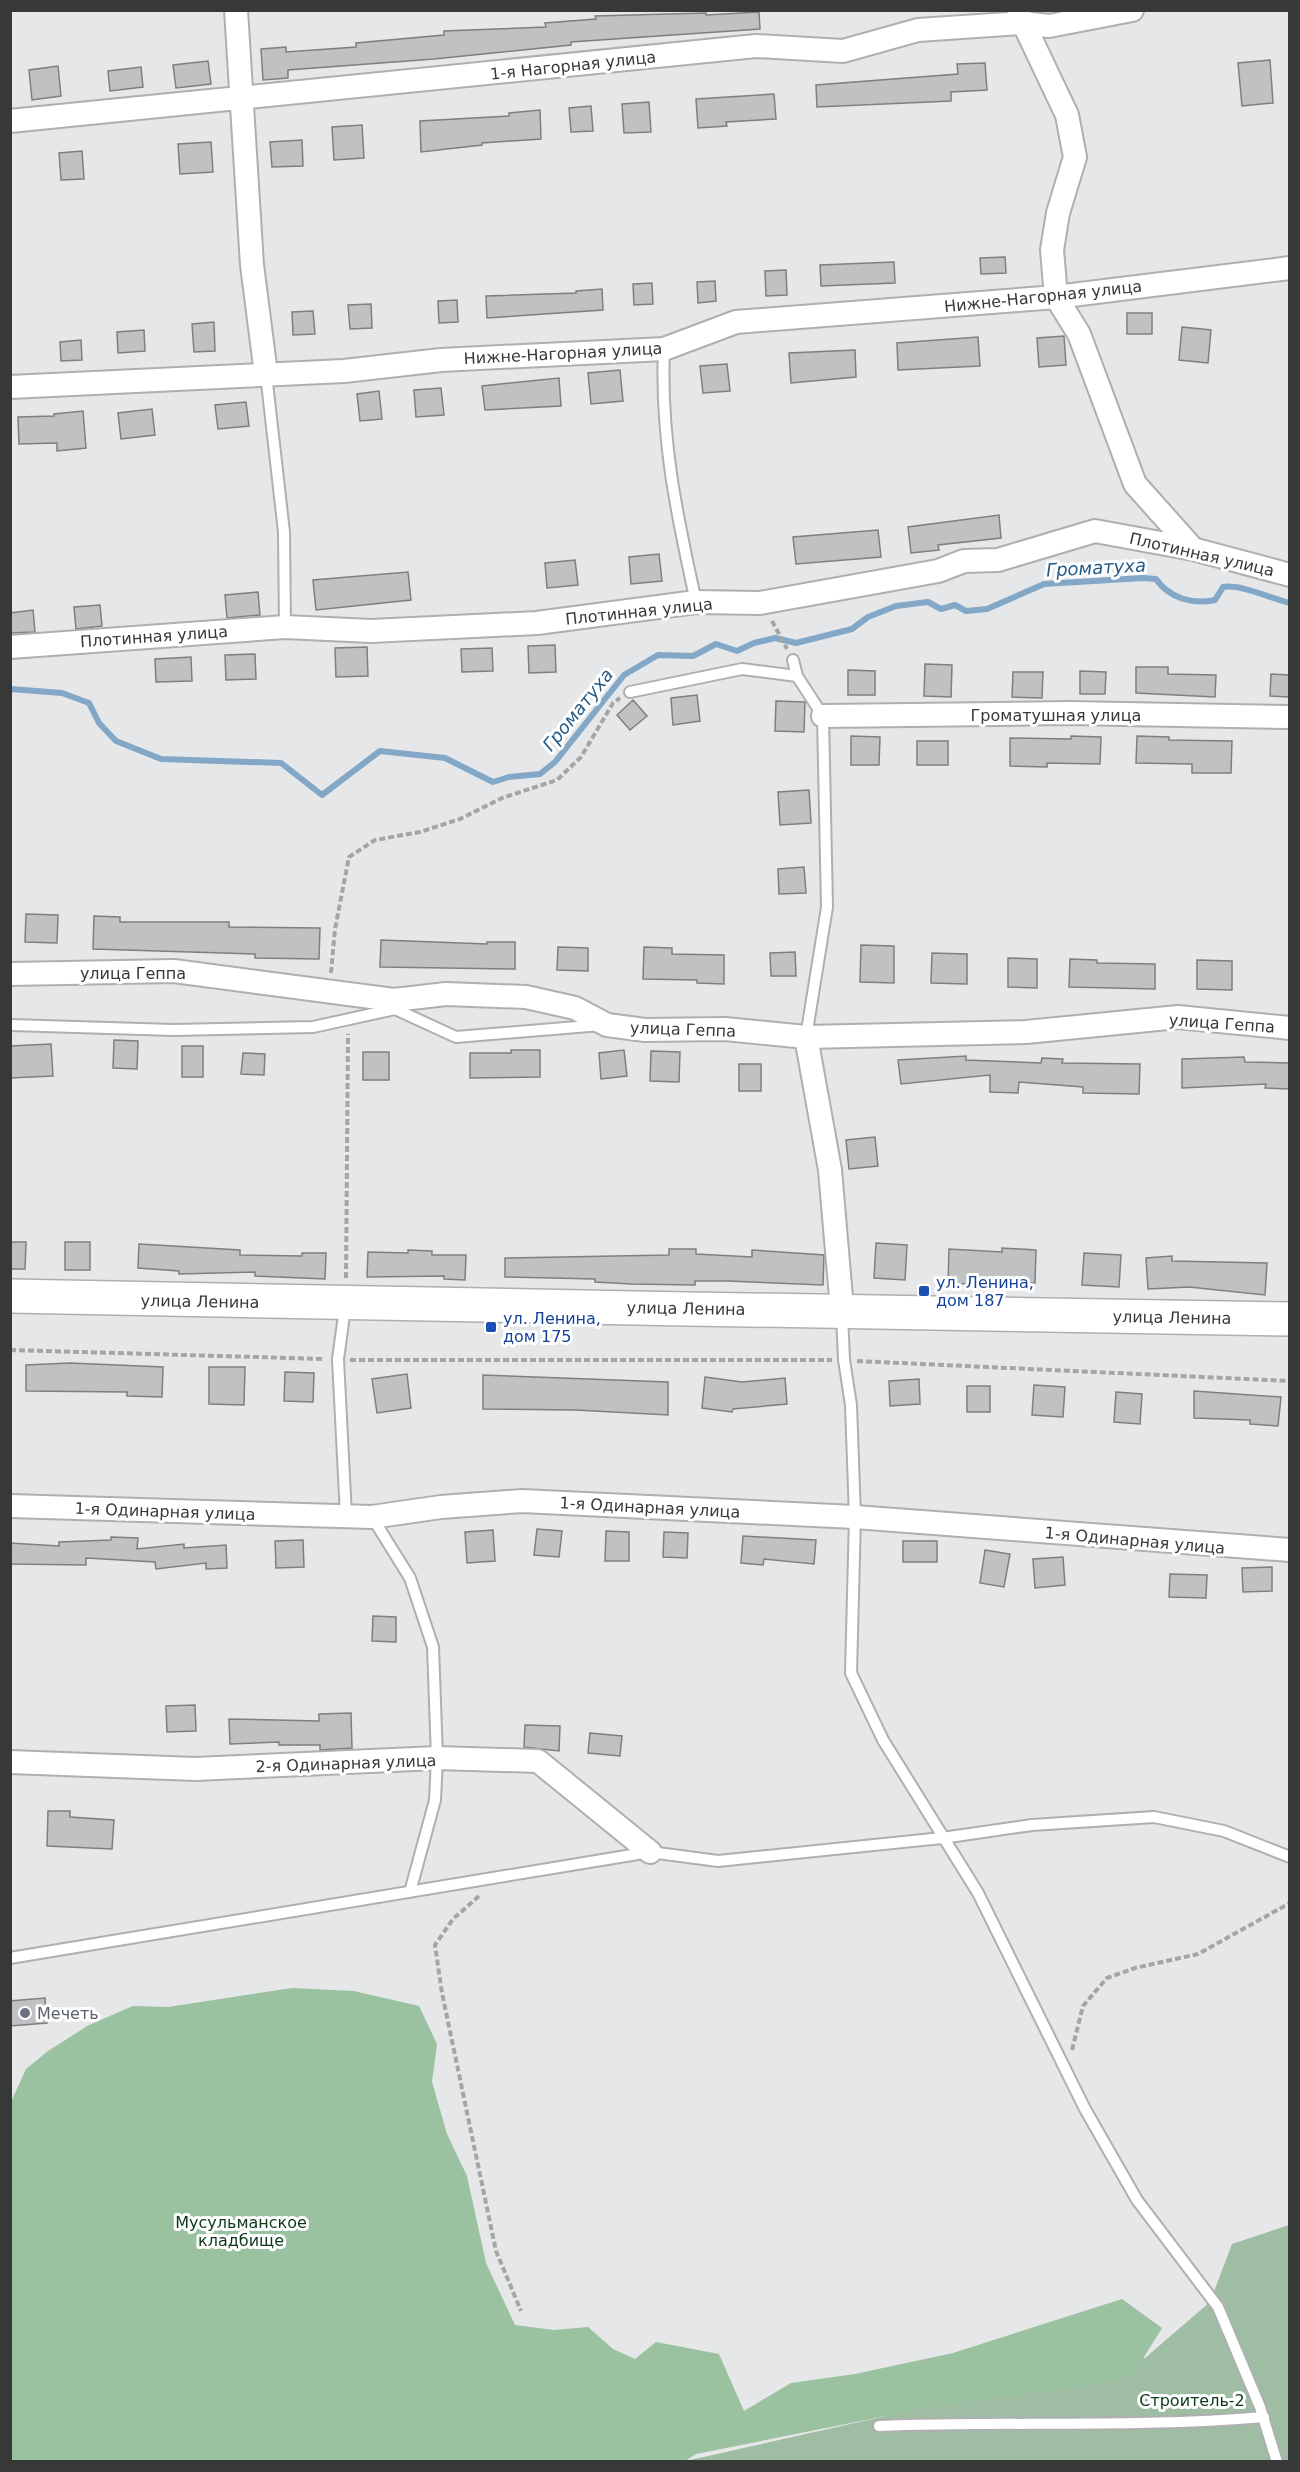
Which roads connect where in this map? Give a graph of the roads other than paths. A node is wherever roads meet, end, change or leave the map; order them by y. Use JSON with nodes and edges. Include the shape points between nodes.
{"nodes":[{"id":1,"x":236,"y":10,"type":"edge"},
{"id":2,"x":1132,"y":10,"type":"edge"},
{"id":3,"x":1020,"y":17,"type":"edge"},
{"id":4,"x":241,"y":100,"type":"junction"},
{"id":5,"x":10,"y":121,"type":"edge"},
{"id":6,"x":1290,"y":268,"type":"edge"},
{"id":7,"x":1056,"y":297,"type":"junction"},
{"id":8,"x":664,"y":349,"type":"junction"},
{"id":9,"x":266,"y":374,"type":"junction"},
{"id":10,"x":10,"y":387,"type":"edge"},
{"id":11,"x":1193,"y":549,"type":"junction"},
{"id":12,"x":1290,"y":575,"type":"edge"},
{"id":13,"x":696,"y":602,"type":"junction"},
{"id":14,"x":285,"y":627,"type":"junction"},
{"id":15,"x":10,"y":647,"type":"edge"},
{"id":16,"x":792,"y":660,"type":"road end"},
{"id":17,"x":797,"y":676,"type":"junction"},
{"id":18,"x":630,"y":692,"type":"road end"},
{"id":19,"x":823,"y":716,"type":"junction"},
{"id":20,"x":1290,"y":717,"type":"edge"},
{"id":21,"x":10,"y":974,"type":"edge"},
{"id":22,"x":394,"y":1004,"type":"junction"},
{"id":23,"x":10,"y":1025,"type":"edge"},
{"id":24,"x":607,"y":1025,"type":"junction"},
{"id":25,"x":1290,"y":1028,"type":"edge"},
{"id":26,"x":806,"y":1037,"type":"junction"},
{"id":27,"x":10,"y":1296,"type":"edge"},
{"id":28,"x":345,"y":1305,"type":"junction"},
{"id":29,"x":842,"y":1309,"type":"junction"},
{"id":30,"x":1290,"y":1319,"type":"edge"},
{"id":31,"x":10,"y":1506,"type":"edge"},
{"id":32,"x":346,"y":1516,"type":"junction"},
{"id":33,"x":372,"y":1517,"type":"junction"},
{"id":34,"x":855,"y":1517,"type":"junction"},
{"id":35,"x":1290,"y":1550,"type":"edge"},
{"id":36,"x":437,"y":1758,"type":"junction"},
{"id":37,"x":10,"y":1762,"type":"edge"},
{"id":38,"x":942,"y":1838,"type":"junction"},
{"id":39,"x":650,"y":1852,"type":"junction"},
{"id":40,"x":1290,"y":1857,"type":"edge"},
{"id":41,"x":410,"y":1892,"type":"junction"},
{"id":42,"x":10,"y":1958,"type":"edge"},
{"id":43,"x":1263,"y":2417,"type":"junction"},
{"id":44,"x":879,"y":2426,"type":"dead end"},
{"id":45,"x":1277,"y":2462,"type":"edge"}],
"edges":[{"from":1,"to":4,"type":"street"},
{"from":2,"to":3,"type":"street","name":"1-я Нагорная улица","via":[[1048,26]]},
{"from":3,"to":4,"type":"street","name":"1-я Нагорная улица","via":[[918,30],[843,51],[756,46]]},
{"from":3,"to":7,"type":"street","via":[[1067,115],[1076,157],[1058,213],[1052,250]]},
{"from":4,"to":5,"type":"street","name":"1-я Нагорная улица"},
{"from":4,"to":9,"type":"street","via":[[252,265]]},
{"from":6,"to":7,"type":"street","name":"Нижне-Нагорная улица"},
{"from":7,"to":8,"type":"street","name":"Нижне-Нагорная улица","via":[[736,322]]},
{"from":7,"to":11,"type":"street","via":[[1080,334],[1135,484]]},
{"from":8,"to":9,"type":"street","name":"Нижне-Нагорная улица","via":[[441,360],[344,371]]},
{"from":8,"to":13,"type":"lane","via":[[662,395],[671,490]]},
{"from":9,"to":10,"type":"street","name":"Нижне-Нагорная улица"},
{"from":9,"to":14,"type":"lane","via":[[284,532]]},
{"from":11,"to":12,"type":"street","name":"Плотинная улица"},
{"from":11,"to":13,"type":"street","name":"Плотинная улица","via":[[1095,531],[998,560],[964,561],[938,572],[760,603]]},
{"from":13,"to":14,"type":"street","name":"Плотинная улица","via":[[537,623],[371,631]]},
{"from":14,"to":15,"type":"street","name":"Плотинная улица"},
{"from":16,"to":17,"type":"lane"},
{"from":17,"to":18,"type":"lane","via":[[742,669]]},
{"from":17,"to":19,"type":"lane"},
{"from":19,"to":20,"type":"street","name":"Громатушная улица","via":[[1070,713]]},
{"from":19,"to":26,"type":"lane","via":[[827,907]]},
{"from":21,"to":22,"type":"street","name":"улица Геппа","via":[[174,971],[329,991]]},
{"from":22,"to":23,"type":"lane","via":[[313,1027]]},
{"from":22,"to":24,"type":"street","name":"улица Геппа","via":[[446,994],[526,997],[574,1008]]},
{"from":22,"to":24,"type":"lane","via":[[456,1037]]},
{"from":24,"to":26,"type":"street","name":"улица Геппа","via":[[645,1030],[725,1029]]},
{"from":25,"to":26,"type":"street","name":"улица Геппа","via":[[1178,1017],[1026,1032]]},
{"from":26,"to":29,"type":"street","via":[[830,1170]]},
{"from":27,"to":28,"type":"main road","name":"улица Ленина"},
{"from":28,"to":29,"type":"main road","name":"улица Ленина"},
{"from":28,"to":32,"type":"lane","via":[[338,1359]]},
{"from":29,"to":30,"type":"main road","name":"улица Ленина"},
{"from":29,"to":34,"type":"lane"},
{"from":31,"to":32,"type":"street","name":"1-я Одинарная улица"},
{"from":32,"to":33,"type":"street","name":"1-я Одинарная улица"},
{"from":33,"to":34,"type":"street","name":"1-я Одинарная улица","via":[[522,1501]]},
{"from":33,"to":36,"type":"lane","via":[[410,1578],[433,1647]]},
{"from":34,"to":35,"type":"street","name":"1-я Одинарная улица"},
{"from":34,"to":38,"type":"lane","via":[[851,1673],[883,1740]]},
{"from":36,"to":37,"type":"street","name":"2-я Одинарная улица","via":[[195,1769]]},
{"from":36,"to":39,"type":"street","name":"2-я Одинарная улица","via":[[538,1761]]},
{"from":36,"to":41,"type":"lane","via":[[435,1800]]},
{"from":38,"to":39,"type":"lane","via":[[718,1861]]},
{"from":38,"to":40,"type":"lane","via":[[1032,1825],[1154,1817],[1224,1832]]},
{"from":38,"to":43,"type":"lane","via":[[978,1893],[1067,2073],[1137,2200],[1218,2307]]},
{"from":39,"to":41,"type":"lane"},
{"from":41,"to":42,"type":"lane"},
{"from":43,"to":44,"type":"lane","via":[[1198,2423]]},
{"from":43,"to":45,"type":"lane"}]}
